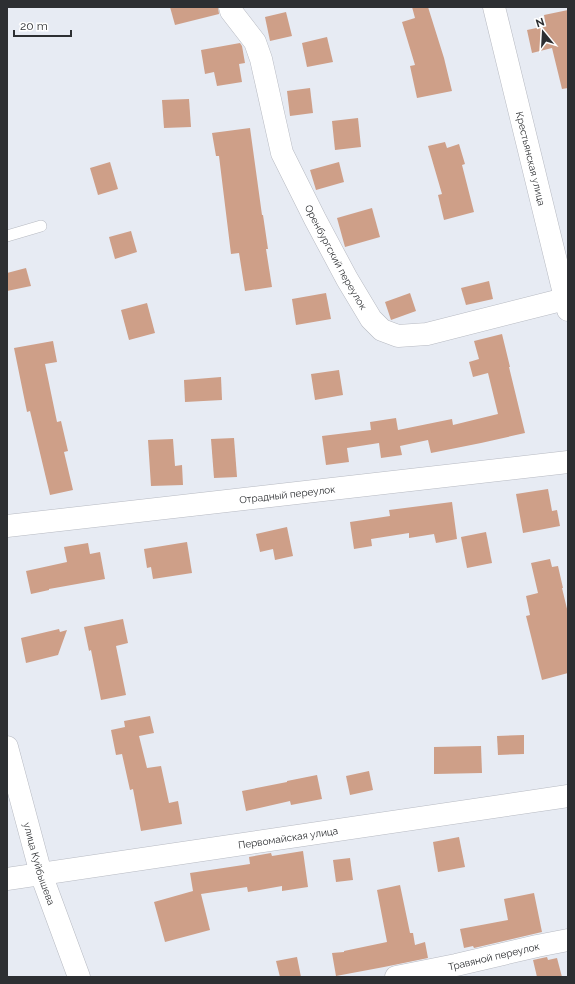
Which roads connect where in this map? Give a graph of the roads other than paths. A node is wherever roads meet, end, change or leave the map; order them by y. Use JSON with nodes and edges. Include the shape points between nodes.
{"nodes":[{"id":1,"x":230,"y":7,"type":"edge"},
{"id":2,"x":496,"y":7,"type":"edge"},
{"id":3,"x":41,"y":226,"type":"dead end"},
{"id":4,"x":7,"y":236,"type":"edge"},
{"id":5,"x":567,"y":305,"type":"edge"},
{"id":6,"x":568,"y":462,"type":"edge"},
{"id":7,"x":7,"y":526,"type":"edge"},
{"id":8,"x":7,"y":747,"type":"edge"},
{"id":9,"x":568,"y":796,"type":"edge"},
{"id":10,"x":41,"y":874,"type":"junction"},
{"id":11,"x":7,"y":880,"type":"edge"},
{"id":12,"x":568,"y":940,"type":"edge"},
{"id":13,"x":79,"y":977,"type":"edge"},
{"id":14,"x":396,"y":977,"type":"edge"}],
"edges":[{"from":1,"to":5,"type":"street","name":"Оренбургский переулок","via":[[255,42],[282,153],[347,279],[371,320],[382,330],[398,336],[426,334]]},
{"from":2,"to":5,"type":"street","name":"Крестьянская улица"},
{"from":3,"to":4,"type":"lane"},
{"from":6,"to":7,"type":"street","name":"Отрадный переулок"},
{"from":8,"to":10,"type":"street","name":"улица Куйбышева"},
{"from":9,"to":10,"type":"street","name":"Первомайская улица"},
{"from":10,"to":11,"type":"street","name":"Первомайская улица"},
{"from":10,"to":13,"type":"street","name":"улица Куйбышева"},
{"from":12,"to":14,"type":"street","name":"Травяной переулок"}]}
